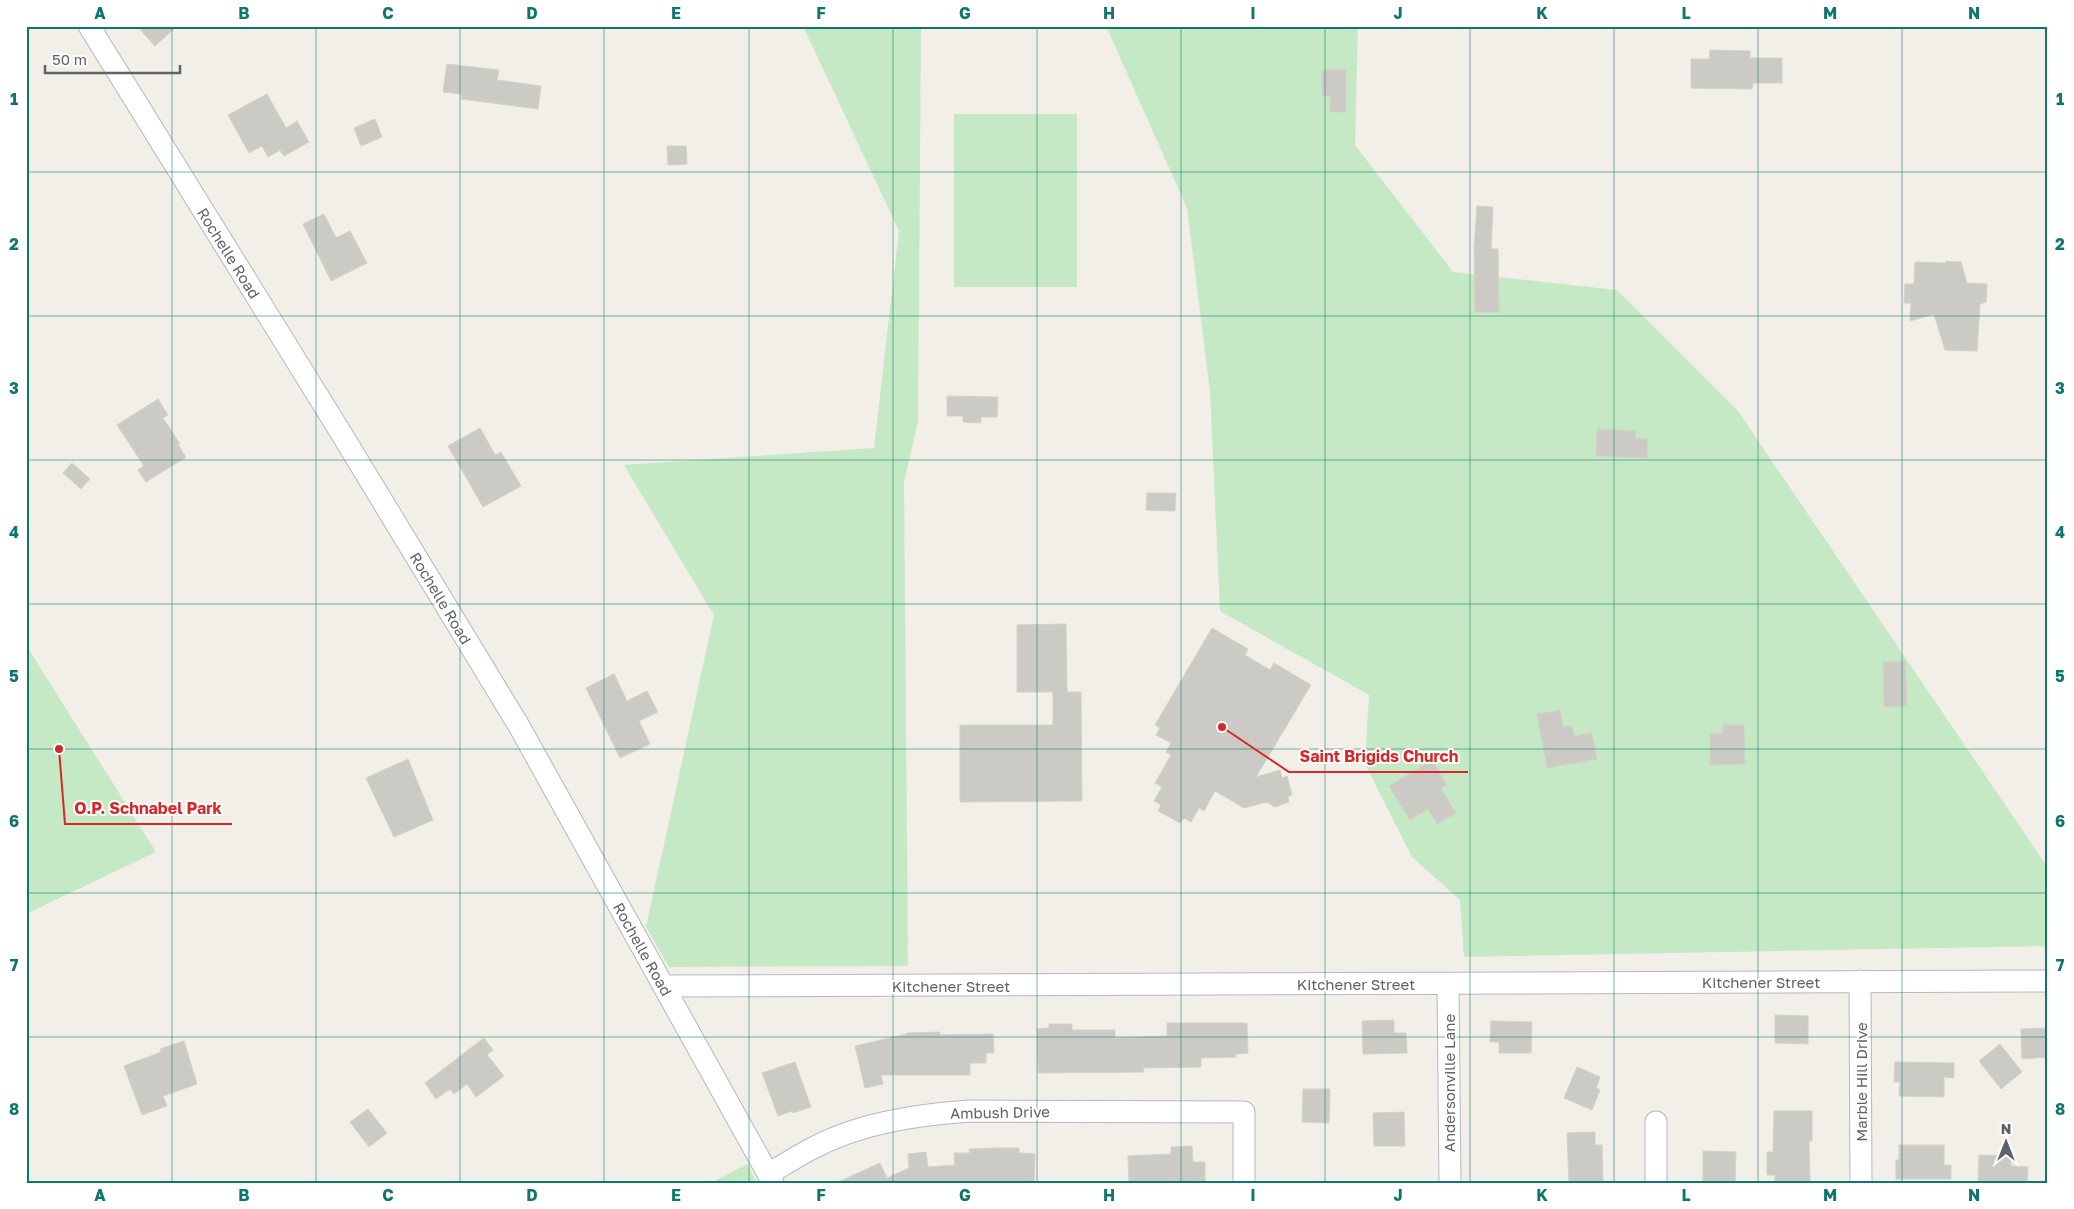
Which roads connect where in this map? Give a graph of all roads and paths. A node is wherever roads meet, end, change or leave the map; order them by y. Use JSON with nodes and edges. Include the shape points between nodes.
{"nodes":[{"id":1,"x":89,"y":26,"type":"edge"},
{"id":2,"x":1860,"y":981,"type":"junction"},
{"id":3,"x":2048,"y":981,"type":"edge"},
{"id":4,"x":1448,"y":984,"type":"junction"},
{"id":5,"x":664,"y":986,"type":"junction"},
{"id":6,"x":1656,"y":1122,"type":"dead end"},
{"id":7,"x":770,"y":1179,"type":"edge"},
{"id":8,"x":1244,"y":1183,"type":"edge"},
{"id":9,"x":1450,"y":1183,"type":"edge"},
{"id":10,"x":1656,"y":1183,"type":"edge"},
{"id":11,"x":1861,"y":1183,"type":"edge"}],
"edges":[{"from":1,"to":5,"type":"street","name":"Rochelle Road","via":[[519,726]]},
{"from":2,"to":3,"type":"street","name":"Kitchener Street"},
{"from":2,"to":4,"type":"street","name":"Kitchener Street"},
{"from":2,"to":11,"type":"street","name":"Marble Hill Drive"},
{"from":4,"to":5,"type":"street","name":"Kitchener Street"},
{"from":4,"to":9,"type":"street","name":"Andersonville Lane"},
{"from":5,"to":7,"type":"street","name":"Rochelle Road"},
{"from":6,"to":10,"type":"street"},
{"from":7,"to":8,"type":"street","name":"Ambush Drive","via":[[812,1148],[850,1133],[929,1114],[970,1111],[1244,1112]]}]}
